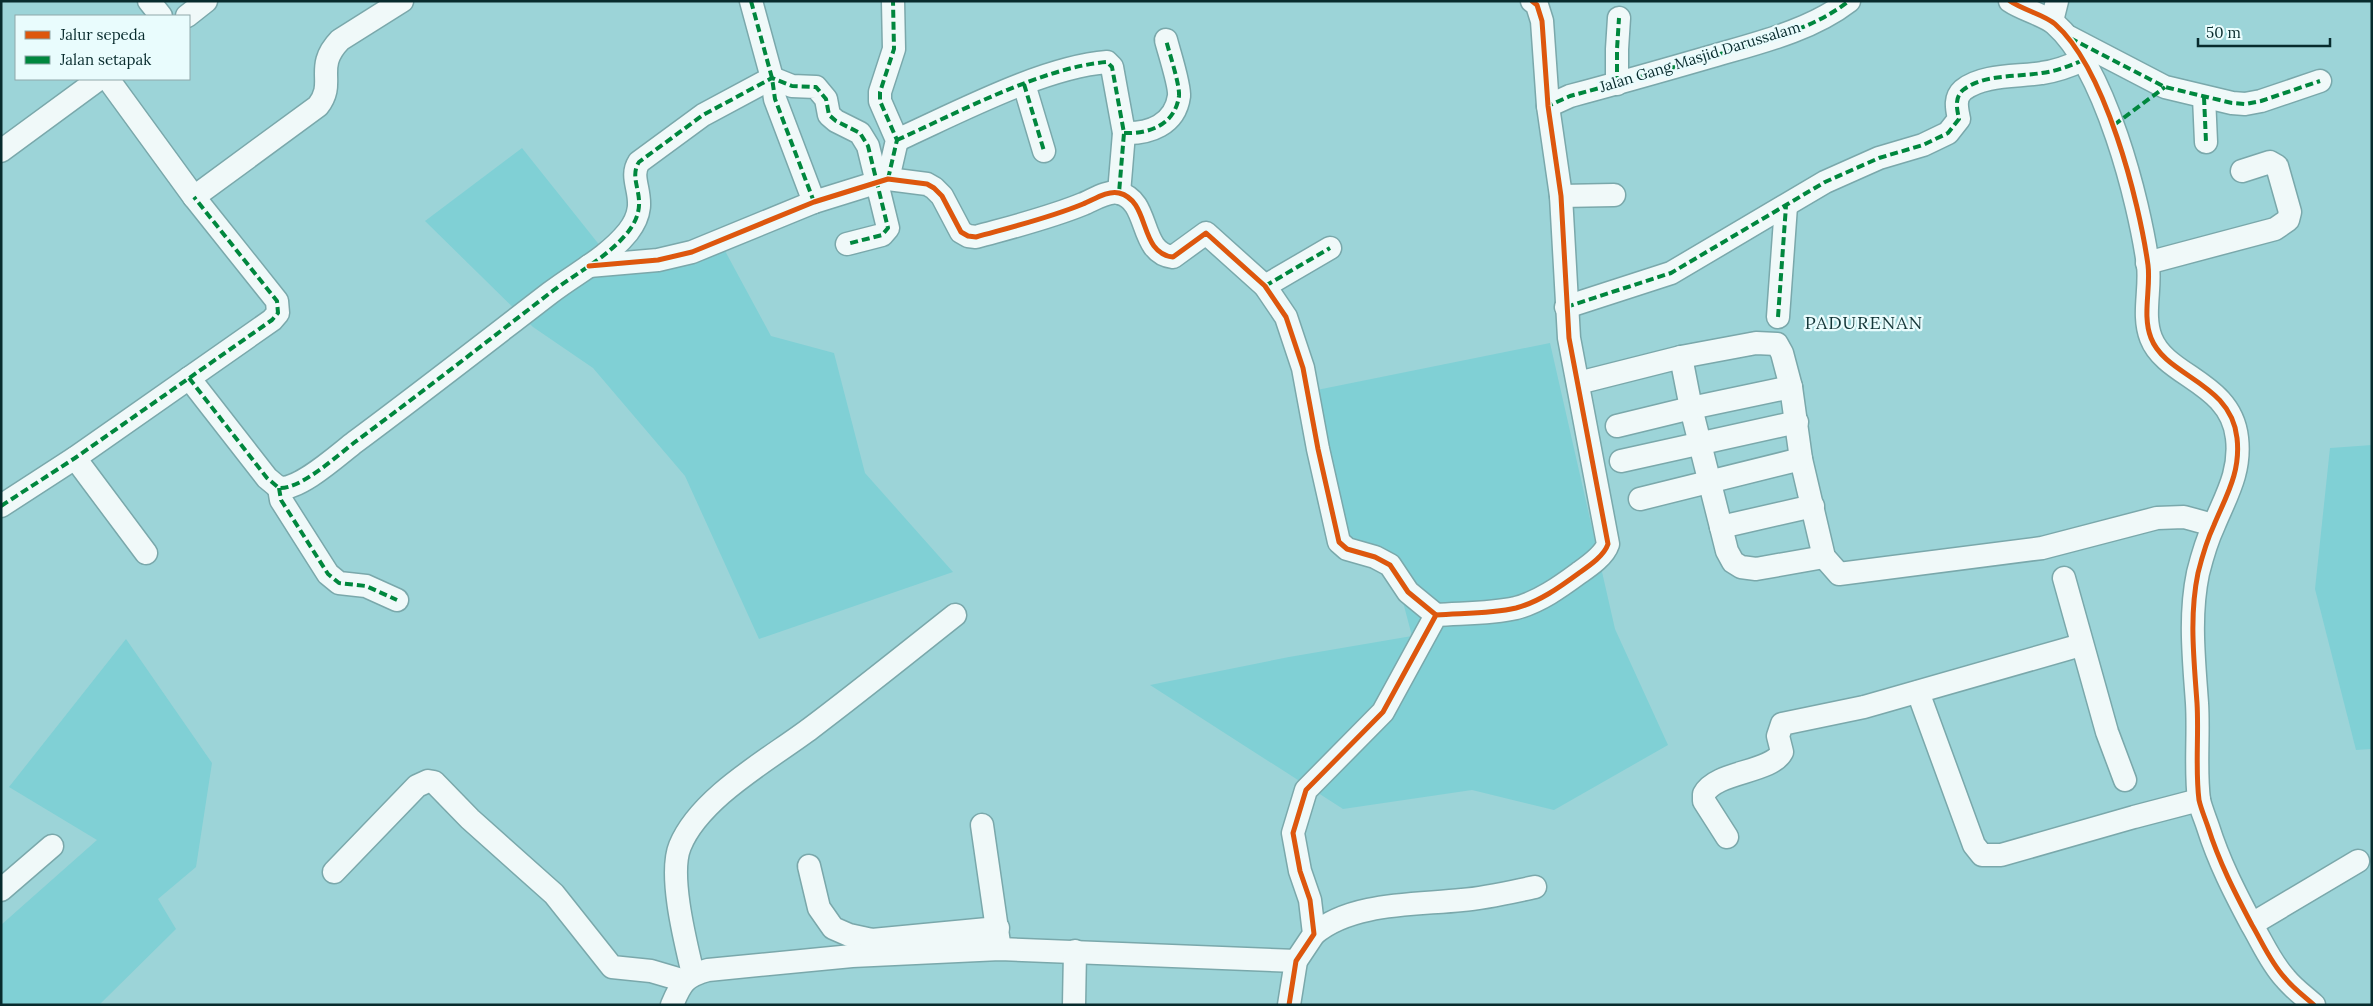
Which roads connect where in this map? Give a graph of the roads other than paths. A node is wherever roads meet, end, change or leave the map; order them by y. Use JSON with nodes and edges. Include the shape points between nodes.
{"nodes":[{"id":1,"x":149,"y":1,"type":"edge"},
{"id":2,"x":206,"y":1,"type":"edge"},
{"id":3,"x":402,"y":1,"type":"edge"},
{"id":4,"x":751,"y":1,"type":"edge"},
{"id":5,"x":894,"y":1,"type":"edge"},
{"id":6,"x":1532,"y":1,"type":"edge"},
{"id":7,"x":1849,"y":1,"type":"edge"},
{"id":8,"x":2010,"y":1,"type":"edge"},
{"id":9,"x":160,"y":15,"type":"edge"},
{"id":10,"x":188,"y":15,"type":"edge"},
{"id":11,"x":1619,"y":18,"type":"dead end"},
{"id":12,"x":2059,"y":20,"type":"edge"},
{"id":13,"x":1166,"y":40,"type":"dead end"},
{"id":14,"x":2083,"y":60,"type":"junction"},
{"id":15,"x":772,"y":78,"type":"junction"},
{"id":16,"x":99,"y":80,"type":"edge"},
{"id":17,"x":109,"y":80,"type":"edge"},
{"id":18,"x":2320,"y":81,"type":"dead end"},
{"id":19,"x":1024,"y":84,"type":"junction"},
{"id":20,"x":1618,"y":84,"type":"junction"},
{"id":21,"x":2204,"y":97,"type":"junction"},
{"id":22,"x":1548,"y":106,"type":"junction"},
{"id":23,"x":1124,"y":133,"type":"junction"},
{"id":24,"x":897,"y":140,"type":"junction"},
{"id":25,"x":2206,"y":142,"type":"dead end"},
{"id":26,"x":1044,"y":150,"type":"dead end"},
{"id":27,"x":1,"y":151,"type":"edge"},
{"id":28,"x":2242,"y":171,"type":"dead end"},
{"id":29,"x":883,"y":180,"type":"junction"},
{"id":30,"x":1119,"y":193,"type":"junction"},
{"id":31,"x":1614,"y":195,"type":"dead end"},
{"id":32,"x":1561,"y":196,"type":"junction"},
{"id":33,"x":194,"y":197,"type":"junction"},
{"id":34,"x":814,"y":202,"type":"junction"},
{"id":35,"x":1786,"y":206,"type":"junction"},
{"id":36,"x":847,"y":244,"type":"dead end"},
{"id":37,"x":1330,"y":248,"type":"dead end"},
{"id":38,"x":2147,"y":263,"type":"junction"},
{"id":39,"x":589,"y":266,"type":"junction"},
{"id":40,"x":1266,"y":286,"type":"junction"},
{"id":41,"x":1566,"y":307,"type":"junction"},
{"id":42,"x":1778,"y":317,"type":"dead end"},
{"id":43,"x":1681,"y":358,"type":"junction"},
{"id":44,"x":189,"y":378,"type":"junction"},
{"id":45,"x":1578,"y":383,"type":"junction"},
{"id":46,"x":1791,"y":387,"type":"junction"},
{"id":47,"x":1691,"y":408,"type":"junction"},
{"id":48,"x":1796,"y":422,"type":"junction"},
{"id":49,"x":1616,"y":426,"type":"dead end"},
{"id":50,"x":1700,"y":444,"type":"junction"},
{"id":51,"x":75,"y":458,"type":"junction"},
{"id":52,"x":1801,"y":460,"type":"junction"},
{"id":53,"x":1621,"y":461,"type":"dead end"},
{"id":54,"x":1710,"y":483,"type":"junction"},
{"id":55,"x":278,"y":488,"type":"junction"},
{"id":56,"x":1640,"y":499,"type":"dead end"},
{"id":57,"x":1,"y":506,"type":"edge"},
{"id":58,"x":1813,"y":506,"type":"junction"},
{"id":59,"x":2214,"y":525,"type":"junction"},
{"id":60,"x":1721,"y":527,"type":"junction"},
{"id":61,"x":146,"y":553,"type":"dead end"},
{"id":62,"x":1824,"y":557,"type":"junction"},
{"id":63,"x":2064,"y":578,"type":"dead end"},
{"id":64,"x":397,"y":600,"type":"dead end"},
{"id":65,"x":955,"y":615,"type":"dead end"},
{"id":66,"x":1436,"y":615,"type":"junction"},
{"id":67,"x":2081,"y":644,"type":"junction"},
{"id":68,"x":1918,"y":692,"type":"junction"},
{"id":69,"x":2125,"y":780,"type":"dead end"},
{"id":70,"x":2199,"y":800,"type":"junction"},
{"id":71,"x":982,"y":825,"type":"dead end"},
{"id":72,"x":1727,"y":837,"type":"dead end"},
{"id":73,"x":52,"y":846,"type":"dead end"},
{"id":74,"x":2358,"y":861,"type":"dead end"},
{"id":75,"x":809,"y":866,"type":"dead end"},
{"id":76,"x":334,"y":872,"type":"dead end"},
{"id":77,"x":1535,"y":887,"type":"dead end"},
{"id":78,"x":1,"y":890,"type":"edge"},
{"id":79,"x":2252,"y":924,"type":"junction"},
{"id":80,"x":1314,"y":934,"type":"junction"},
{"id":81,"x":999,"y":939,"type":"junction"},
{"id":82,"x":1076,"y":951,"type":"junction"},
{"id":83,"x":1296,"y":961,"type":"junction"},
{"id":84,"x":689,"y":977,"type":"junction"},
{"id":85,"x":672,"y":1005,"type":"edge"},
{"id":86,"x":1074,"y":1005,"type":"edge"},
{"id":87,"x":1289,"y":1005,"type":"edge"},
{"id":88,"x":2314,"y":1005,"type":"edge"}],
"edges":[{"from":1,"to":9,"type":"street"},
{"from":2,"to":10,"type":"street"},
{"from":3,"to":33,"type":"street","via":[[332,48],[326,57],[326,93],[318,106]]},
{"from":4,"to":15,"type":"street"},
{"from":5,"to":24,"type":"street","via":[[894,49],[880,101]]},
{"from":6,"to":22,"type":"street","via":[[1537,5],[1542,21]]},
{"from":7,"to":20,"type":"street","name":"Jalan Gang Masjid Darussalam","via":[[1804,26],[1754,44]]},
{"from":8,"to":12,"type":"street","via":[[2024,10]]},
{"from":11,"to":20,"type":"street"},
{"from":12,"to":14,"type":"street"},
{"from":12,"to":21,"type":"street","via":[[2166,87]]},
{"from":13,"to":23,"type":"street","via":[[1179,95],[1176,106],[1163,125],[1140,133]]},
{"from":14,"to":35,"type":"street","via":[[2064,69],[1975,84],[1962,91],[1956,102],[1959,119],[1948,134],[1879,158],[1825,182]]},
{"from":14,"to":38,"type":"street","via":[[2114,125],[2135,202]]},
{"from":15,"to":29,"type":"street","via":[[792,86],[816,87],[826,99],[829,114],[860,133]]},
{"from":15,"to":34,"type":"street","via":[[775,99]]},
{"from":15,"to":39,"type":"street","via":[[703,115],[639,162],[635,172],[640,206],[634,223]]},
{"from":16,"to":27,"type":"street"},
{"from":17,"to":33,"type":"street"},
{"from":18,"to":21,"type":"street","via":[[2245,104]]},
{"from":19,"to":23,"type":"street","via":[[1090,64],[1111,64]]},
{"from":19,"to":24,"type":"street"},
{"from":19,"to":26,"type":"street"},
{"from":20,"to":22,"type":"street","name":"Jalan Gang Masjid Darussalam","via":[[1570,96]]},
{"from":21,"to":25,"type":"street"},
{"from":22,"to":32,"type":"street"},
{"from":23,"to":30,"type":"street"},
{"from":24,"to":29,"type":"street"},
{"from":28,"to":38,"type":"street","via":[[2270,162],[2277,166],[2290,212],[2288,220],[2275,229]]},
{"from":29,"to":30,"type":"street","via":[[927,184],[934,188],[942,196],[961,232],[976,237]]},
{"from":29,"to":34,"type":"street"},
{"from":29,"to":36,"type":"street","via":[[888,228],[882,235]]},
{"from":30,"to":40,"type":"street","via":[[1132,201],[1140,212],[1150,240],[1160,252],[1173,257],[1206,233]]},
{"from":31,"to":32,"type":"street"},
{"from":32,"to":41,"type":"street"},
{"from":33,"to":44,"type":"street","via":[[279,307],[272,320]]},
{"from":34,"to":39,"type":"street","via":[[692,252],[658,260]]},
{"from":35,"to":41,"type":"street","via":[[1671,273]]},
{"from":35,"to":42,"type":"street"},
{"from":37,"to":40,"type":"street"},
{"from":38,"to":59,"type":"street","via":[[2147,322],[2151,339],[2165,357],[2214,394],[2229,415],[2237,437],[2231,491]]},
{"from":39,"to":55,"type":"street","via":[[308,477],[290,487]]},
{"from":40,"to":66,"type":"street","via":[[1286,317],[1303,368],[1339,542],[1347,549],[1375,557],[1390,566],[1408,592]]},
{"from":41,"to":45,"type":"street"},
{"from":43,"to":45,"type":"street"},
{"from":43,"to":46,"type":"street","via":[[1756,343],[1777,344]]},
{"from":43,"to":47,"type":"street"},
{"from":44,"to":51,"type":"street"},
{"from":44,"to":55,"type":"street","via":[[259,470]]},
{"from":45,"to":66,"type":"street","via":[[1608,544],[1606,550],[1559,588],[1532,602],[1516,608]]},
{"from":46,"to":47,"type":"street"},
{"from":46,"to":48,"type":"street"},
{"from":47,"to":49,"type":"street"},
{"from":47,"to":50,"type":"street"},
{"from":48,"to":50,"type":"street"},
{"from":48,"to":52,"type":"street"},
{"from":50,"to":53,"type":"street"},
{"from":50,"to":54,"type":"street"},
{"from":51,"to":57,"type":"street"},
{"from":51,"to":61,"type":"street"},
{"from":52,"to":54,"type":"street"},
{"from":52,"to":58,"type":"street"},
{"from":54,"to":56,"type":"street"},
{"from":54,"to":60,"type":"street"},
{"from":55,"to":64,"type":"street","via":[[281,500],[328,574],[339,582],[366,586]]},
{"from":58,"to":60,"type":"street"},
{"from":58,"to":62,"type":"street"},
{"from":59,"to":62,"type":"street","via":[[2184,517],[2157,518],[2042,548],[1839,574]]},
{"from":59,"to":70,"type":"street","via":[[2198,574],[2193,607]]},
{"from":60,"to":62,"type":"street","via":[[1727,551],[1733,562],[1741,567],[1756,569]]},
{"from":63,"to":67,"type":"street"},
{"from":65,"to":84,"type":"street","via":[[811,728],[732,784],[696,821],[680,847],[676,874]]},
{"from":66,"to":80,"type":"street","via":[[1383,712],[1306,790],[1293,833],[1300,871],[1310,900]]},
{"from":67,"to":68,"type":"street"},
{"from":67,"to":69,"type":"street"},
{"from":68,"to":70,"type":"street","via":[[1974,845],[1982,855],[2001,856]]},
{"from":68,"to":72,"type":"street","via":[[1782,724],[1778,736],[1780,756],[1772,762],[1714,783],[1704,794],[1704,801]]},
{"from":70,"to":79,"type":"street","via":[[2226,876]]},
{"from":71,"to":81,"type":"street"},
{"from":73,"to":78,"type":"street"},
{"from":74,"to":79,"type":"street"},
{"from":75,"to":81,"type":"street","via":[[819,908],[833,928],[849,935],[872,940]]},
{"from":76,"to":84,"type":"street","via":[[417,786],[434,782],[554,894],[612,967]]},
{"from":77,"to":80,"type":"street","via":[[1463,900],[1381,907],[1330,923]]},
{"from":79,"to":88,"type":"street","via":[[2284,977]]},
{"from":80,"to":83,"type":"street"},
{"from":81,"to":82,"type":"street"},
{"from":81,"to":84,"type":"street","via":[[708,970]]},
{"from":82,"to":83,"type":"street"},
{"from":82,"to":86,"type":"street"},
{"from":83,"to":87,"type":"street"},
{"from":84,"to":85,"type":"street","via":[[680,986]]}]}
